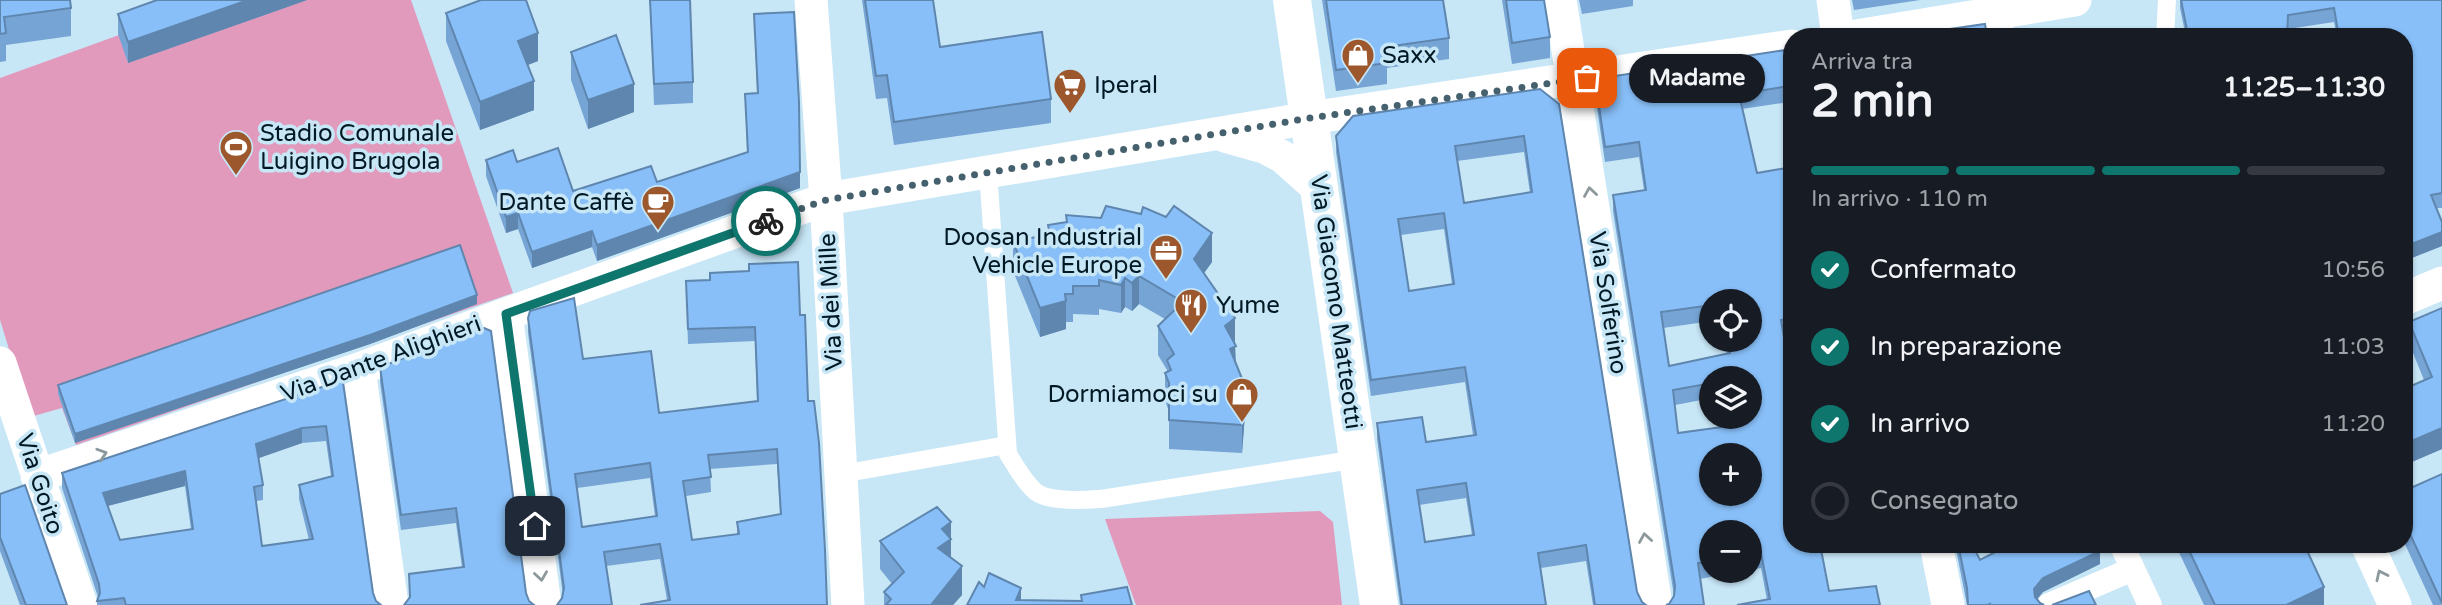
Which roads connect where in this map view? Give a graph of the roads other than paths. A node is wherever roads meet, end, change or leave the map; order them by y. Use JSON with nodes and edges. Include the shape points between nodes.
{"nodes":[{"id":1,"x":811,"y":0,"type":"edge"},
{"id":2,"x":1292,"y":0,"type":"edge"},
{"id":3,"x":1560,"y":0,"type":"edge"},
{"id":4,"x":1833,"y":0,"type":"edge"},
{"id":5,"x":2075,"y":0,"type":"edge"},
{"id":6,"x":2167,"y":0,"type":"edge"},
{"id":7,"x":2003,"y":25,"type":"edge"},
{"id":8,"x":1837,"y":28,"type":"edge"},
{"id":9,"x":1965,"y":28,"type":"edge"},
{"id":10,"x":2165,"y":28,"type":"edge"},
{"id":11,"x":1783,"y":47,"type":"edge"},
{"id":12,"x":1573,"y":80,"type":"junction"},
{"id":13,"x":1310,"y":118,"type":"junction"},
{"id":14,"x":1216,"y":134,"type":"junction"},
{"id":15,"x":989,"y":172,"type":"junction"},
{"id":16,"x":1320,"y":190,"type":"junction"},
{"id":17,"x":826,"y":200,"type":"junction"},
{"id":18,"x":2442,"y":283,"type":"edge"},
{"id":19,"x":2413,"y":295,"type":"edge"},
{"id":20,"x":506,"y":314,"type":"junction"},
{"id":21,"x":0,"y":364,"type":"edge"},
{"id":22,"x":359,"y":369,"type":"junction"},
{"id":23,"x":1007,"y":445,"type":"junction"},
{"id":24,"x":1358,"y":459,"type":"junction"},
{"id":25,"x":841,"y":474,"type":"junction"},
{"id":26,"x":37,"y":476,"type":"junction"},
{"id":27,"x":1938,"y":553,"type":"edge"},
{"id":28,"x":2125,"y":553,"type":"edge"},
{"id":29,"x":2371,"y":553,"type":"edge"},
{"id":30,"x":2133,"y":569,"type":"junction"},
{"id":31,"x":80,"y":605,"type":"edge"},
{"id":32,"x":392,"y":605,"type":"edge"},
{"id":33,"x":545,"y":605,"type":"edge"},
{"id":34,"x":848,"y":605,"type":"edge"},
{"id":35,"x":1379,"y":605,"type":"edge"},
{"id":36,"x":1656,"y":605,"type":"edge"},
{"id":37,"x":1948,"y":605,"type":"edge"},
{"id":38,"x":2049,"y":605,"type":"edge"},
{"id":39,"x":2150,"y":605,"type":"edge"},
{"id":40,"x":2395,"y":605,"type":"edge"}],
"edges":[{"from":1,"to":17,"type":"street","name":"Via dei Mille"},
{"from":2,"to":13,"type":"street","name":"Via Giacomo Matteotti"},
{"from":3,"to":12,"type":"street","name":"Via Solferino"},
{"from":4,"to":8,"type":"street"},
{"from":5,"to":7,"type":"street"},
{"from":6,"to":10,"type":"lane"},
{"from":7,"to":9,"type":"street"},
{"from":11,"to":12,"type":"street","name":"Via Dante Alighieri"},
{"from":12,"to":13,"type":"street","name":"Via Dante Alighieri"},
{"from":36,"to":12,"type":"street","name":"Via Solferino","one_way":true},
{"from":13,"to":14,"type":"street","name":"Via Dante Alighieri"},
{"from":13,"to":16,"type":"street","name":"Via Giacomo Matteotti"},
{"from":14,"to":15,"type":"street","name":"Via Dante Alighieri"},
{"from":14,"to":16,"type":"street","name":"Via Dante Alighieri","via":[[1272,151]]},
{"from":15,"to":17,"type":"street","name":"Via Dante Alighieri"},
{"from":15,"to":23,"type":"lane"},
{"from":16,"to":24,"type":"street","name":"Via Giacomo Matteotti"},
{"from":17,"to":20,"type":"street","name":"Via Dante Alighieri"},
{"from":17,"to":25,"type":"street","name":"Via dei Mille"},
{"from":18,"to":19,"type":"street"},
{"from":20,"to":22,"type":"street","name":"Via Dante Alighieri"},
{"from":20,"to":33,"type":"street","one_way":true},
{"from":21,"to":26,"type":"street","name":"Via Goito"},
{"from":26,"to":22,"type":"street","name":"Via Dante Alighieri","one_way":true},
{"from":22,"to":32,"type":"street"},
{"from":23,"to":24,"type":"lane","via":[[1020,474],[1039,494],[1067,500],[1101,499]]},
{"from":23,"to":25,"type":"lane"},
{"from":24,"to":35,"type":"street","name":"Via Giacomo Matteotti"},
{"from":25,"to":34,"type":"street","name":"Via dei Mille"},
{"from":26,"to":31,"type":"street","name":"Via Goito"},
{"from":27,"to":37,"type":"street"},
{"from":28,"to":30,"type":"street"},
{"from":40,"to":29,"type":"street","one_way":true},
{"from":30,"to":38,"type":"street"},
{"from":30,"to":39,"type":"street"}]}
